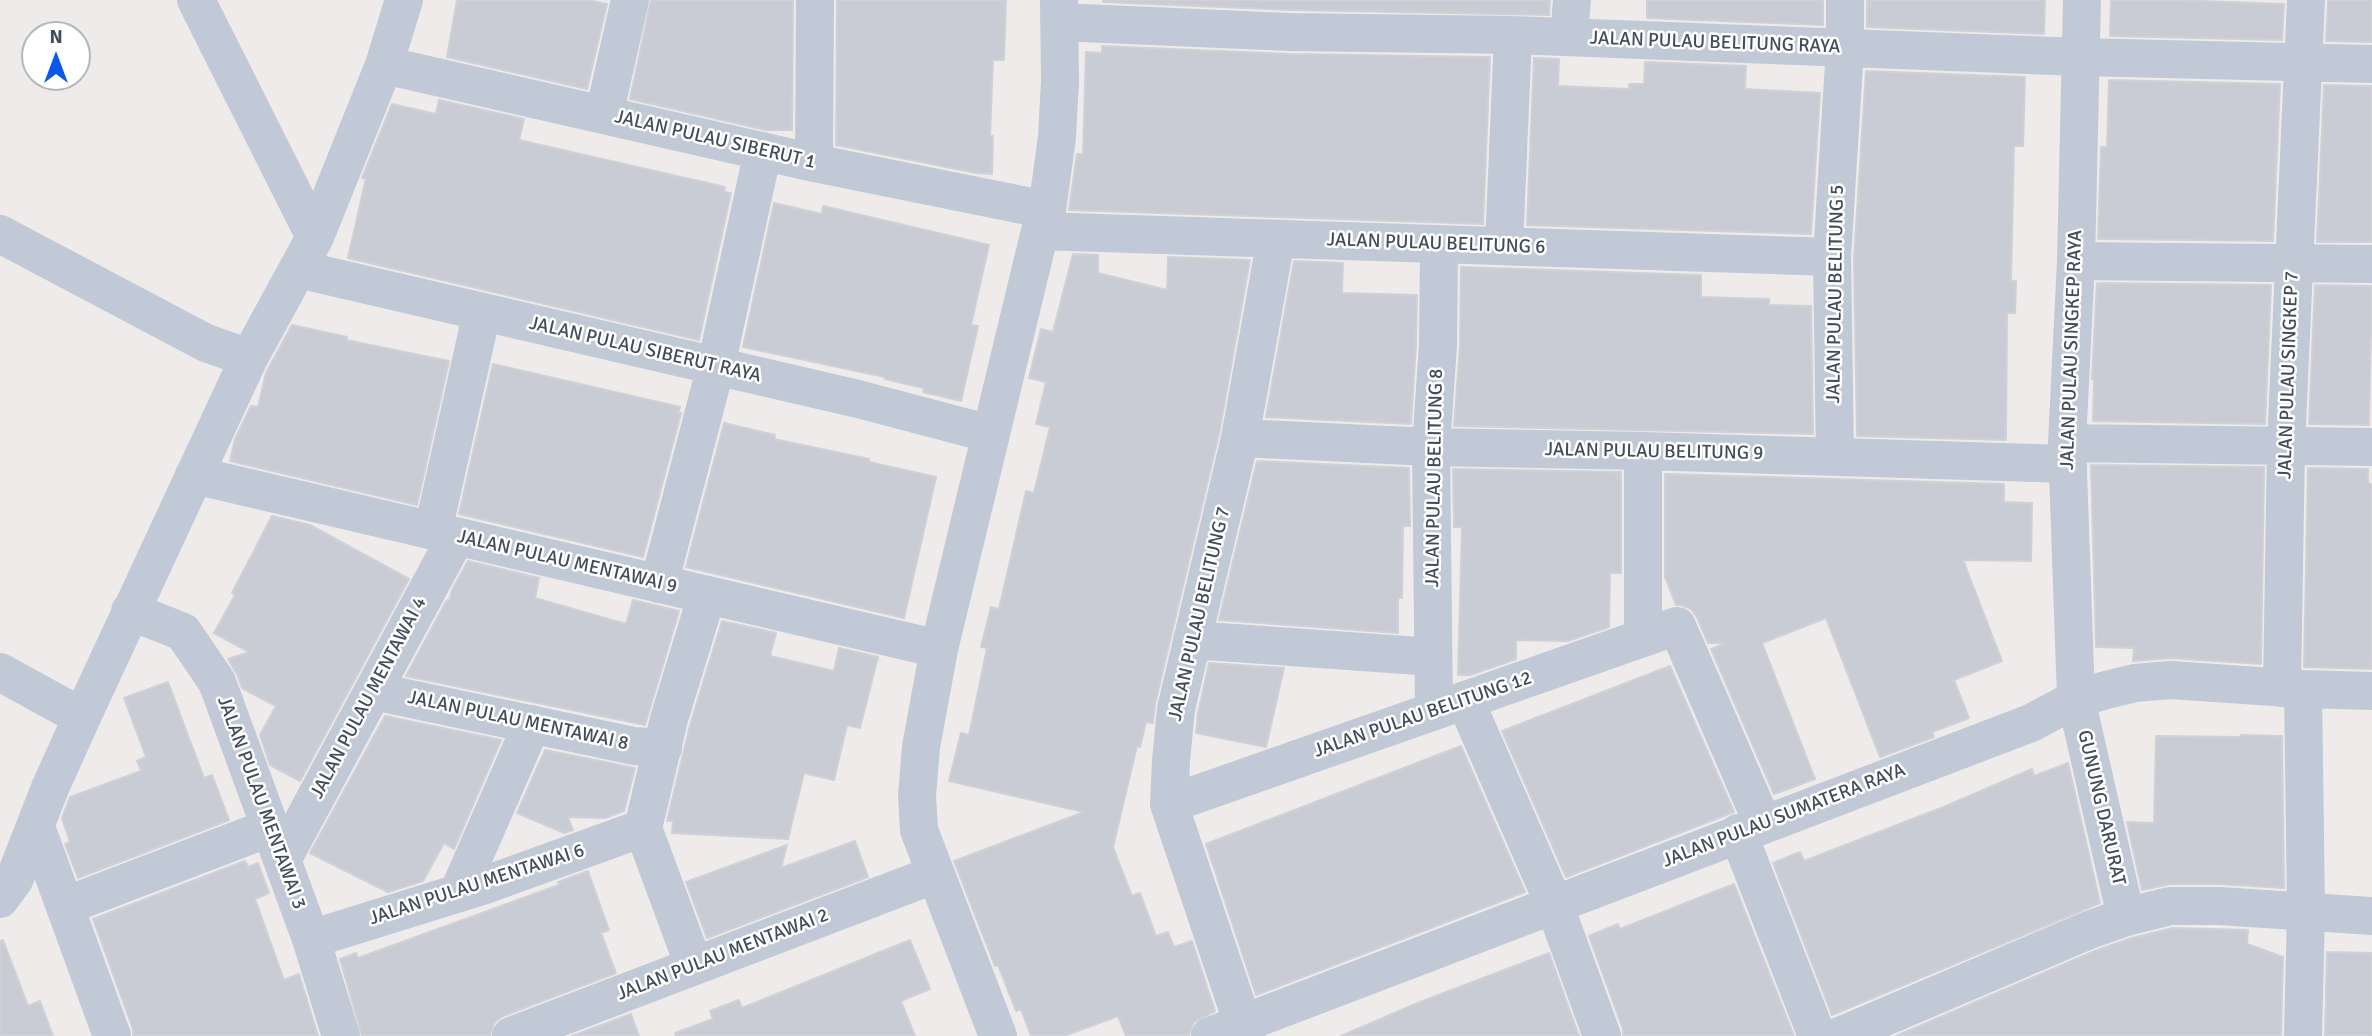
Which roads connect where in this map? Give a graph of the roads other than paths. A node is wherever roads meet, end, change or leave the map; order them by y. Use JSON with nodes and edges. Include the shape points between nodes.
{"nodes":[{"id":1,"x":196,"y":0,"type":"edge"},
{"id":2,"x":404,"y":0,"type":"edge"},
{"id":3,"x":630,"y":0,"type":"edge"},
{"id":4,"x":815,"y":0,"type":"edge"},
{"id":5,"x":1572,"y":0,"type":"edge"},
{"id":6,"x":1845,"y":0,"type":"edge"},
{"id":7,"x":2082,"y":0,"type":"edge"},
{"id":8,"x":2305,"y":0,"type":"edge"},
{"id":9,"x":1059,"y":11,"type":"edge"},
{"id":10,"x":1291,"y":16,"type":"edge"},
{"id":11,"x":1513,"y":35,"type":"junction"},
{"id":12,"x":1569,"y":37,"type":"junction"},
{"id":13,"x":1845,"y":48,"type":"junction"},
{"id":14,"x":2080,"y":57,"type":"junction"},
{"id":15,"x":2303,"y":62,"type":"junction"},
{"id":16,"x":2372,"y":64,"type":"edge"},
{"id":17,"x":384,"y":65,"type":"junction"},
{"id":18,"x":604,"y":115,"type":"junction"},
{"id":19,"x":763,"y":151,"type":"junction"},
{"id":20,"x":814,"y":163,"type":"junction"},
{"id":21,"x":1043,"y":221,"type":"junction"},
{"id":22,"x":0,"y":234,"type":"edge"},
{"id":23,"x":1276,"y":239,"type":"junction"},
{"id":24,"x":1439,"y":244,"type":"junction"},
{"id":25,"x":1504,"y":246,"type":"junction"},
{"id":26,"x":307,"y":253,"type":"junction"},
{"id":27,"x":1832,"y":257,"type":"junction"},
{"id":28,"x":2076,"y":261,"type":"junction"},
{"id":29,"x":2294,"y":262,"type":"junction"},
{"id":30,"x":2372,"y":264,"type":"edge"},
{"id":31,"x":482,"y":312,"type":"junction"},
{"id":32,"x":249,"y":358,"type":"junction"},
{"id":33,"x":716,"y":366,"type":"junction"},
{"id":34,"x":991,"y":434,"type":"junction"},
{"id":35,"x":1240,"y":438,"type":"junction"},
{"id":36,"x":2286,"y":446,"type":"junction"},
{"id":37,"x":1431,"y":447,"type":"junction"},
{"id":38,"x":2372,"y":447,"type":"edge"},
{"id":39,"x":1643,"y":451,"type":"junction"},
{"id":40,"x":2067,"y":454,"type":"junction"},
{"id":41,"x":1835,"y":457,"type":"junction"},
{"id":42,"x":194,"y":475,"type":"junction"},
{"id":43,"x":445,"y":534,"type":"junction"},
{"id":44,"x":659,"y":584,"type":"junction"},
{"id":45,"x":707,"y":595,"type":"junction"},
{"id":46,"x":130,"y":611,"type":"junction"},
{"id":47,"x":1660,"y":632,"type":"junction"},
{"id":48,"x":1192,"y":640,"type":"junction"},
{"id":49,"x":939,"y":649,"type":"junction"},
{"id":50,"x":1433,"y":657,"type":"junction"},
{"id":51,"x":0,"y":672,"type":"edge"},
{"id":52,"x":2292,"y":689,"type":"junction"},
{"id":53,"x":373,"y":691,"type":"junction"},
{"id":54,"x":2372,"y":691,"type":"edge"},
{"id":55,"x":2076,"y":699,"type":"junction"},
{"id":56,"x":1450,"y":706,"type":"junction"},
{"id":57,"x":82,"y":717,"type":"junction"},
{"id":58,"x":532,"y":724,"type":"junction"},
{"id":59,"x":663,"y":748,"type":"junction"},
{"id":60,"x":1169,"y":804,"type":"junction"},
{"id":61,"x":36,"y":827,"type":"junction"},
{"id":62,"x":643,"y":828,"type":"junction"},
{"id":63,"x":1751,"y":829,"type":"junction"},
{"id":64,"x":276,"y":844,"type":"junction"},
{"id":65,"x":936,"y":874,"type":"junction"},
{"id":66,"x":4,"y":885,"type":"edge"},
{"id":67,"x":458,"y":893,"type":"junction"},
{"id":68,"x":1554,"y":904,"type":"junction"},
{"id":69,"x":65,"y":906,"type":"junction"},
{"id":70,"x":2306,"y":912,"type":"junction"},
{"id":71,"x":2372,"y":916,"type":"edge"},
{"id":72,"x":2126,"y":917,"type":"junction"},
{"id":73,"x":311,"y":939,"type":"junction"},
{"id":74,"x":694,"y":966,"type":"junction"},
{"id":75,"x":535,"y":1032,"type":"edge"},
{"id":76,"x":1233,"y":1032,"type":"edge"},
{"id":77,"x":112,"y":1036,"type":"edge"},
{"id":78,"x":341,"y":1036,"type":"edge"},
{"id":79,"x":998,"y":1036,"type":"edge"},
{"id":80,"x":1602,"y":1036,"type":"edge"},
{"id":81,"x":1817,"y":1036,"type":"edge"},
{"id":82,"x":1840,"y":1036,"type":"edge"},
{"id":83,"x":2303,"y":1036,"type":"edge"}],
"edges":[{"from":1,"to":26,"type":"street"},
{"from":2,"to":17,"type":"street"},
{"from":3,"to":18,"type":"street"},
{"from":4,"to":20,"type":"street"},
{"from":5,"to":12,"type":"street"},
{"from":6,"to":13,"type":"street","name":"JALAN PULAU BELITUNG 5"},
{"from":7,"to":14,"type":"street","name":"JALAN PULAU SINGKEP RAYA"},
{"from":8,"to":15,"type":"street","name":"JALAN PULAU SINGKEP 7"},
{"from":9,"to":10,"type":"street","name":"JALAN PULAU BELITUNG RAYA"},
{"from":9,"to":21,"type":"street","via":[[1057,137]]},
{"from":10,"to":11,"type":"street","name":"JALAN PULAU BELITUNG RAYA"},
{"from":11,"to":12,"type":"street","name":"JALAN PULAU BELITUNG RAYA"},
{"from":11,"to":25,"type":"street"},
{"from":12,"to":13,"type":"street","name":"JALAN PULAU BELITUNG RAYA"},
{"from":13,"to":14,"type":"street","name":"JALAN PULAU BELITUNG RAYA"},
{"from":13,"to":27,"type":"street","name":"JALAN PULAU BELITUNG 5"},
{"from":14,"to":15,"type":"street","name":"JALAN PULAU BELITUNG RAYA"},
{"from":14,"to":28,"type":"street","name":"JALAN PULAU SINGKEP RAYA"},
{"from":15,"to":16,"type":"street","name":"JALAN PULAU BELITUNG RAYA"},
{"from":15,"to":29,"type":"street","name":"JALAN PULAU SINGKEP 7"},
{"from":17,"to":18,"type":"street","name":"JALAN PULAU SIBERUT 1"},
{"from":17,"to":26,"type":"street"},
{"from":18,"to":19,"type":"street","name":"JALAN PULAU SIBERUT 1"},
{"from":19,"to":20,"type":"street","name":"JALAN PULAU SIBERUT 1"},
{"from":19,"to":33,"type":"street"},
{"from":20,"to":21,"type":"street","name":"JALAN PULAU SIBERUT 1"},
{"from":21,"to":23,"type":"street","name":"JALAN PULAU BELITUNG 6"},
{"from":21,"to":34,"type":"street"},
{"from":22,"to":32,"type":"street","via":[[206,343]]},
{"from":23,"to":24,"type":"street","name":"JALAN PULAU BELITUNG 6"},
{"from":23,"to":35,"type":"street","name":"JALAN PULAU BELITUNG 7"},
{"from":24,"to":25,"type":"street","name":"JALAN PULAU BELITUNG 6"},
{"from":24,"to":37,"type":"street","name":"JALAN PULAU BELITUNG 8"},
{"from":25,"to":27,"type":"street","name":"JALAN PULAU BELITUNG 6"},
{"from":26,"to":31,"type":"street","name":"JALAN PULAU SIBERUT RAYA"},
{"from":26,"to":32,"type":"street"},
{"from":27,"to":41,"type":"street","name":"JALAN PULAU BELITUNG 5"},
{"from":28,"to":29,"type":"street"},
{"from":28,"to":40,"type":"street","name":"JALAN PULAU SINGKEP RAYA"},
{"from":29,"to":30,"type":"street"},
{"from":29,"to":36,"type":"street","name":"JALAN PULAU SINGKEP 7"},
{"from":31,"to":33,"type":"street","name":"JALAN PULAU SIBERUT RAYA"},
{"from":31,"to":43,"type":"street","name":"JALAN PULAU MENTAWAI 4"},
{"from":32,"to":42,"type":"street"},
{"from":33,"to":34,"type":"street","name":"JALAN PULAU SIBERUT RAYA"},
{"from":33,"to":44,"type":"street"},
{"from":34,"to":49,"type":"street"},
{"from":35,"to":37,"type":"street","name":"JALAN PULAU BELITUNG 9"},
{"from":35,"to":48,"type":"street","name":"JALAN PULAU BELITUNG 7"},
{"from":36,"to":38,"type":"street","name":"JALAN PULAU BELITUNG 9"},
{"from":36,"to":40,"type":"street","name":"JALAN PULAU BELITUNG 9"},
{"from":36,"to":52,"type":"street","name":"JALAN PULAU SINGKEP 7"},
{"from":37,"to":39,"type":"street","name":"JALAN PULAU BELITUNG 9"},
{"from":37,"to":50,"type":"street","name":"JALAN PULAU BELITUNG 8"},
{"from":39,"to":41,"type":"street","name":"JALAN PULAU BELITUNG 9"},
{"from":39,"to":47,"type":"street"},
{"from":40,"to":41,"type":"street","name":"JALAN PULAU BELITUNG 9"},
{"from":40,"to":55,"type":"street","name":"JALAN PULAU SINGKEP RAYA"},
{"from":42,"to":43,"type":"street","name":"JALAN PULAU MENTAWAI 9"},
{"from":42,"to":46,"type":"street"},
{"from":43,"to":44,"type":"street","name":"JALAN PULAU MENTAWAI 9"},
{"from":43,"to":53,"type":"street","name":"JALAN PULAU MENTAWAI 4"},
{"from":44,"to":45,"type":"street","name":"JALAN PULAU MENTAWAI 9"},
{"from":45,"to":49,"type":"street","name":"JALAN PULAU MENTAWAI 9"},
{"from":45,"to":59,"type":"street"},
{"from":46,"to":57,"type":"street"},
{"from":46,"to":64,"type":"street","name":"JALAN PULAU MENTAWAI 3","via":[[183,632],[201,656],[217,682]]},
{"from":47,"to":56,"type":"street","name":"JALAN PULAU BELITUNG 12"},
{"from":47,"to":63,"type":"street"},
{"from":48,"to":50,"type":"street"},
{"from":48,"to":60,"type":"street","name":"JALAN PULAU BELITUNG 7","via":[[1176,709]]},
{"from":49,"to":65,"type":"street","via":[[920,747],[917,796],[919,830]]},
{"from":50,"to":56,"type":"street","name":"JALAN PULAU BELITUNG 8"},
{"from":51,"to":57,"type":"street"},
{"from":52,"to":54,"type":"street","name":"JALAN PULAU SUMATERA RAYA"},
{"from":52,"to":55,"type":"street","name":"JALAN PULAU SUMATERA RAYA","via":[[2170,680],[2135,683]]},
{"from":52,"to":70,"type":"street","name":"JALAN PULAU SINGKEP 7"},
{"from":53,"to":58,"type":"street","name":"JALAN PULAU MENTAWAI 8"},
{"from":53,"to":64,"type":"street","name":"JALAN PULAU MENTAWAI 4"},
{"from":55,"to":63,"type":"street","name":"JALAN PULAU SUMATERA RAYA","via":[[2031,723]]},
{"from":55,"to":72,"type":"street","name":"GUNUNG DARURAT"},
{"from":56,"to":60,"type":"street","name":"JALAN PULAU BELITUNG 12"},
{"from":56,"to":68,"type":"street"},
{"from":57,"to":61,"type":"street"},
{"from":58,"to":59,"type":"street","name":"JALAN PULAU MENTAWAI 8"},
{"from":58,"to":67,"type":"street"},
{"from":59,"to":62,"type":"street"},
{"from":60,"to":76,"type":"street","name":"JALAN PULAU BELITUNG 7"},
{"from":61,"to":66,"type":"street"},
{"from":61,"to":69,"type":"street"},
{"from":62,"to":67,"type":"street","name":"JALAN PULAU MENTAWAI 6"},
{"from":62,"to":74,"type":"street"},
{"from":63,"to":68,"type":"street","name":"JALAN PULAU SUMATERA RAYA"},
{"from":63,"to":81,"type":"street"},
{"from":64,"to":69,"type":"street"},
{"from":64,"to":73,"type":"street","name":"JALAN PULAU MENTAWAI 3"},
{"from":65,"to":74,"type":"street","name":"JALAN PULAU MENTAWAI 2"},
{"from":65,"to":79,"type":"street"},
{"from":67,"to":73,"type":"street","name":"JALAN PULAU MENTAWAI 6"},
{"from":68,"to":76,"type":"street","name":"JALAN PULAU SUMATERA RAYA"},
{"from":68,"to":80,"type":"street"},
{"from":69,"to":77,"type":"street"},
{"from":70,"to":71,"type":"street"},
{"from":70,"to":72,"type":"street","via":[[2170,906]]},
{"from":70,"to":83,"type":"street","name":"JALAN PULAU SINGKEP 7"},
{"from":72,"to":82,"type":"street"},
{"from":73,"to":78,"type":"street","name":"JALAN PULAU MENTAWAI 3"},
{"from":74,"to":75,"type":"street","name":"JALAN PULAU MENTAWAI 2"}]}
